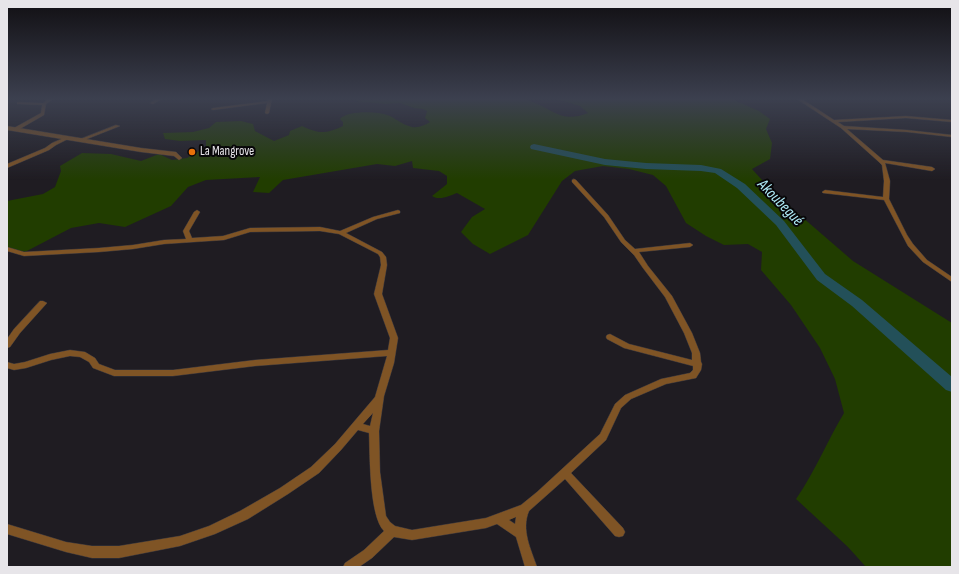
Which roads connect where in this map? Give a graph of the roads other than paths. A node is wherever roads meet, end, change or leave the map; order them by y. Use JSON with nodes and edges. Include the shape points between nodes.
{"nodes":[{"id":1,"x":22,"y":126,"type":"edge"},
{"id":2,"x":118,"y":126,"type":"dead end"},
{"id":3,"x":904,"y":126,"type":"edge"},
{"id":4,"x":843,"y":127,"type":"joint"},
{"id":5,"x":7,"y":128,"type":"edge"},
{"id":6,"x":16,"y":129,"type":"junction"},
{"id":7,"x":907,"y":131,"type":"junction"},
{"id":8,"x":952,"y":136,"type":"edge"},
{"id":9,"x":68,"y":138,"type":"junction"},
{"id":10,"x":80,"y":140,"type":"junction"},
{"id":11,"x":179,"y":158,"type":"dead end"},
{"id":12,"x":881,"y":161,"type":"junction"},
{"id":13,"x":7,"y":166,"type":"edge"},
{"id":14,"x":932,"y":169,"type":"dead end"},
{"id":15,"x":574,"y":181,"type":"dead end"},
{"id":16,"x":825,"y":192,"type":"dead end"},
{"id":17,"x":886,"y":199,"type":"junction"},
{"id":18,"x":197,"y":212,"type":"dead end"},
{"id":19,"x":398,"y":212,"type":"dead end"},
{"id":20,"x":341,"y":233,"type":"junction"},
{"id":21,"x":190,"y":240,"type":"junction"},
{"id":22,"x":690,"y":244,"type":"dead end"},
{"id":23,"x":7,"y":249,"type":"edge"},
{"id":24,"x":635,"y":251,"type":"junction"},
{"id":25,"x":952,"y":280,"type":"edge"},
{"id":26,"x":43,"y":303,"type":"dead end"},
{"id":27,"x":610,"y":336,"type":"dead end"},
{"id":28,"x":7,"y":345,"type":"edge"},
{"id":29,"x":392,"y":353,"type":"junction"},
{"id":30,"x":698,"y":364,"type":"junction"},
{"id":31,"x":7,"y":365,"type":"edge"},
{"id":32,"x":380,"y":396,"type":"junction"},
{"id":33,"x":357,"y":426,"type":"junction"},
{"id":34,"x":374,"y":431,"type":"junction"},
{"id":35,"x":565,"y":473,"type":"junction"},
{"id":36,"x":525,"y":508,"type":"junction"},
{"id":37,"x":498,"y":520,"type":"junction"},
{"id":38,"x":7,"y":529,"type":"edge"},
{"id":39,"x":392,"y":531,"type":"junction"},
{"id":40,"x":619,"y":532,"type":"dead end"},
{"id":41,"x":520,"y":533,"type":"junction"},
{"id":42,"x":350,"y":567,"type":"edge"},
{"id":43,"x":531,"y":567,"type":"edge"}],
"edges":[{"from":1,"to":6,"type":"street"},
{"from":2,"to":10,"type":"street"},
{"from":3,"to":7,"type":"street"},
{"from":4,"to":7,"type":"street"},
{"from":4,"to":12,"type":"street"},
{"from":5,"to":6,"type":"street"},
{"from":6,"to":9,"type":"street"},
{"from":7,"to":8,"type":"street"},
{"from":9,"to":10,"type":"street"},
{"from":9,"to":13,"type":"street"},
{"from":10,"to":11,"type":"street","via":[[176,154]]},
{"from":12,"to":14,"type":"street"},
{"from":12,"to":17,"type":"street","via":[[886,173]]},
{"from":15,"to":24,"type":"street","via":[[606,216],[623,241]]},
{"from":16,"to":17,"type":"street"},
{"from":17,"to":25,"type":"street","via":[[913,249]]},
{"from":18,"to":21,"type":"street","via":[[186,232]]},
{"from":19,"to":20,"type":"street","via":[[375,218]]},
{"from":20,"to":21,"type":"street","via":[[320,229],[250,230],[224,238]]},
{"from":20,"to":29,"type":"street","via":[[374,249],[383,257],[384,271],[378,294],[394,338]]},
{"from":21,"to":23,"type":"street","via":[[86,251],[24,254]]},
{"from":22,"to":24,"type":"street"},
{"from":24,"to":30,"type":"street","via":[[679,315]]},
{"from":26,"to":28,"type":"street"},
{"from":27,"to":30,"type":"street","via":[[628,346]]},
{"from":29,"to":31,"type":"street","via":[[255,363],[173,373],[114,372],[96,366],[82,354],[70,353],[26,365]]},
{"from":29,"to":32,"type":"street"},
{"from":30,"to":35,"type":"street","via":[[693,376],[664,381],[628,396],[618,406],[603,437]]},
{"from":32,"to":33,"type":"street"},
{"from":32,"to":34,"type":"street"},
{"from":33,"to":34,"type":"street"},
{"from":33,"to":38,"type":"street","via":[[315,470],[284,491],[244,515],[180,541],[119,552],[92,552]]},
{"from":34,"to":39,"type":"street","via":[[375,472],[381,517]]},
{"from":35,"to":36,"type":"street"},
{"from":35,"to":40,"type":"street"},
{"from":36,"to":37,"type":"street"},
{"from":36,"to":41,"type":"street","via":[[520,522]]},
{"from":37,"to":39,"type":"street","via":[[412,535]]},
{"from":37,"to":41,"type":"street"},
{"from":39,"to":42,"type":"street"},
{"from":41,"to":43,"type":"street"}]}
